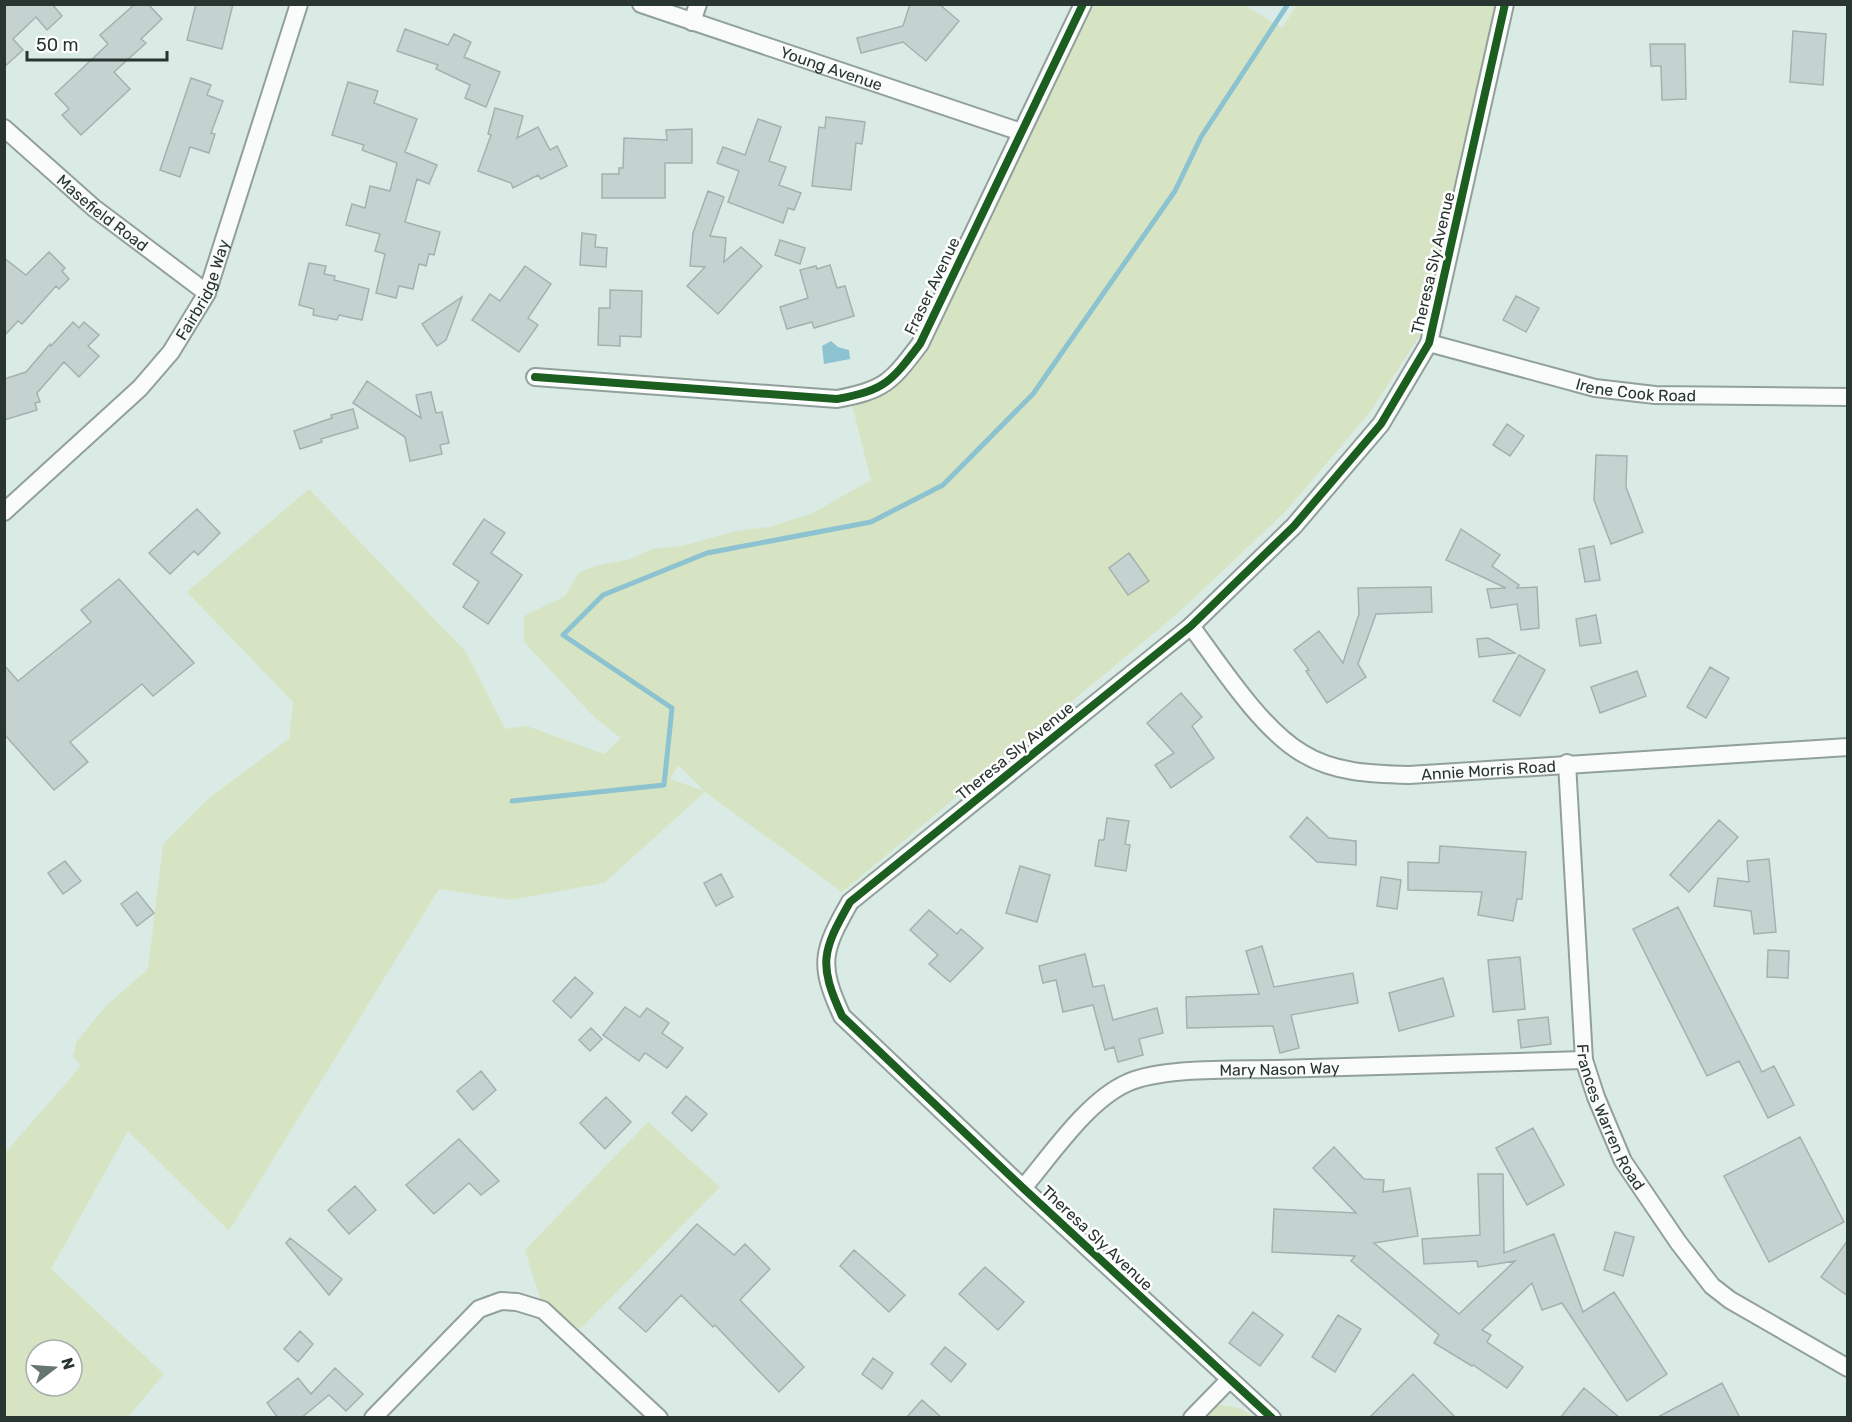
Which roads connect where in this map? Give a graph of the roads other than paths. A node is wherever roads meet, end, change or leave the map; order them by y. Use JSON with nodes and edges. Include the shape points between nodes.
{"nodes":[{"id":1,"x":299,"y":4,"type":"edge"},
{"id":2,"x":641,"y":4,"type":"edge"},
{"id":3,"x":698,"y":4,"type":"edge"},
{"id":4,"x":1083,"y":4,"type":"edge"},
{"id":5,"x":1505,"y":4,"type":"edge"},
{"id":6,"x":692,"y":22,"type":"junction"},
{"id":7,"x":4,"y":128,"type":"edge"},
{"id":8,"x":1022,"y":132,"type":"junction"},
{"id":9,"x":207,"y":293,"type":"junction"},
{"id":10,"x":1429,"y":343,"type":"junction"},
{"id":11,"x":535,"y":377,"type":"dead end"},
{"id":12,"x":1848,"y":397,"type":"edge"},
{"id":13,"x":4,"y":512,"type":"edge"},
{"id":14,"x":1191,"y":626,"type":"junction"},
{"id":15,"x":1848,"y":747,"type":"edge"},
{"id":16,"x":1567,"y":763,"type":"junction"},
{"id":17,"x":1584,"y":1060,"type":"junction"},
{"id":18,"x":1023,"y":1188,"type":"junction"},
{"id":19,"x":1848,"y":1368,"type":"edge"},
{"id":20,"x":1230,"y":1379,"type":"junction"},
{"id":21,"x":373,"y":1418,"type":"edge"},
{"id":22,"x":659,"y":1418,"type":"edge"},
{"id":23,"x":1192,"y":1418,"type":"edge"},
{"id":24,"x":1272,"y":1418,"type":"edge"}],
"edges":[{"from":1,"to":9,"type":"street","name":"Fairbridge Way"},
{"from":2,"to":6,"type":"street","name":"Young Avenue"},
{"from":3,"to":6,"type":"street"},
{"from":4,"to":8,"type":"street","name":"Fraser Avenue"},
{"from":5,"to":10,"type":"street","name":"Theresa Sly Avenue"},
{"from":6,"to":8,"type":"street","name":"Young Avenue"},
{"from":7,"to":9,"type":"street","name":"Masefield Road","via":[[94,208]]},
{"from":8,"to":11,"type":"street","name":"Fraser Avenue","via":[[920,344],[895,377],[868,393],[837,399]]},
{"from":9,"to":13,"type":"street","name":"Fairbridge Way","via":[[171,352],[140,388]]},
{"from":10,"to":12,"type":"street","name":"Irene Cook Road","via":[[1595,388],[1655,395]]},
{"from":10,"to":14,"type":"street","name":"Theresa Sly Avenue","via":[[1381,424],[1294,526]]},
{"from":14,"to":16,"type":"street","name":"Annie Morris Road","via":[[1258,714],[1292,746],[1318,761],[1365,774],[1409,775]]},
{"from":14,"to":18,"type":"street","name":"Theresa Sly Avenue","via":[[850,902],[826,950],[826,973],[842,1017]]},
{"from":15,"to":16,"type":"street","name":"Annie Morris Road"},
{"from":16,"to":17,"type":"street","name":"Frances Warren Road"},
{"from":17,"to":18,"type":"street","name":"Mary Nason Way","via":[[1151,1076],[1128,1082],[1092,1107]]},
{"from":17,"to":19,"type":"street","name":"Frances Warren Road","via":[[1623,1161],[1712,1286]]},
{"from":18,"to":20,"type":"street","name":"Theresa Sly Avenue"},
{"from":20,"to":23,"type":"street"},
{"from":20,"to":24,"type":"street","name":"Theresa Sly Avenue"},
{"from":21,"to":22,"type":"street","via":[[478,1309],[501,1301],[543,1310]]}]}
